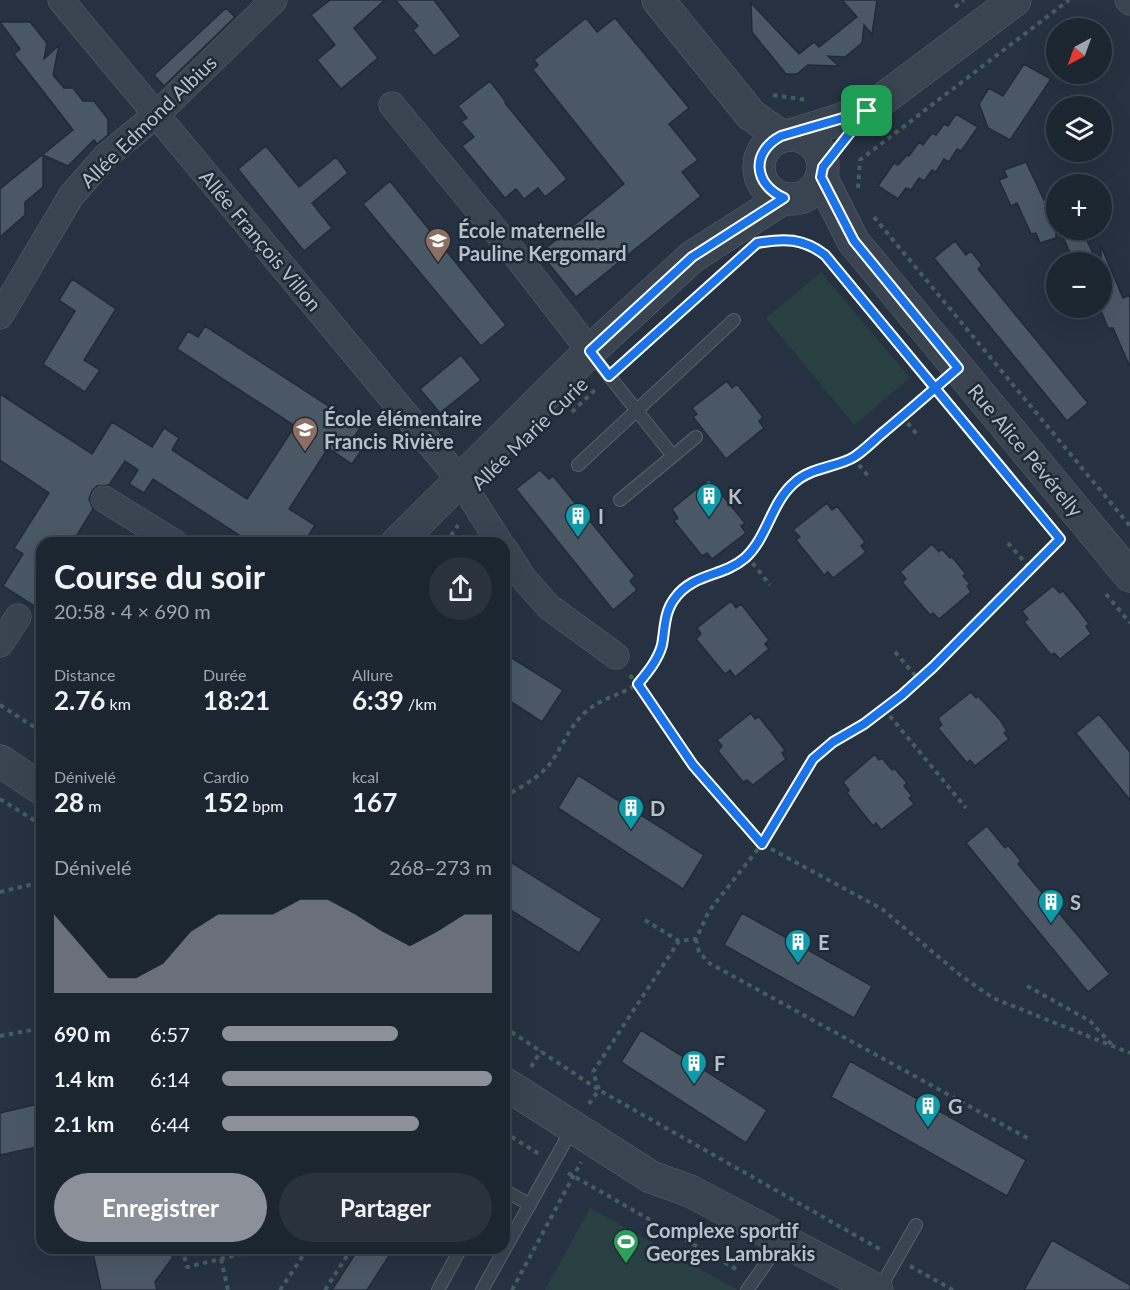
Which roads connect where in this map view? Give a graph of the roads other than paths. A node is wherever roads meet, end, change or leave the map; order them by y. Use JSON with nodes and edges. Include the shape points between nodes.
{"nodes":[{"id":1,"x":61,"y":0,"type":"edge"},
{"id":2,"x":274,"y":0,"type":"edge"},
{"id":3,"x":658,"y":0,"type":"edge"},
{"id":4,"x":1016,"y":0,"type":"edge"},
{"id":5,"x":392,"y":105,"type":"dead end"},
{"id":6,"x":867,"y":111,"type":"junction"},
{"id":7,"x":157,"y":114,"type":"junction"},
{"id":8,"x":786,"y":136,"type":"junction"},
{"id":9,"x":822,"y":172,"type":"junction"},
{"id":10,"x":788,"y":198,"type":"junction"},
{"id":11,"x":854,"y":241,"type":"junction"},
{"id":12,"x":0,"y":316,"type":"edge"},
{"id":13,"x":734,"y":320,"type":"dead end"},
{"id":14,"x":590,"y":351,"type":"junction"},
{"id":15,"x":636,"y":411,"type":"junction"},
{"id":16,"x":696,"y":437,"type":"dead end"},
{"id":17,"x":673,"y":456,"type":"junction"},
{"id":18,"x":578,"y":465,"type":"dead end"},
{"id":19,"x":460,"y":480,"type":"junction"},
{"id":20,"x":104,"y":499,"type":"dead end"},
{"id":21,"x":620,"y":500,"type":"dead end"},
{"id":22,"x":165,"y":537,"type":"edge"},
{"id":23,"x":404,"y":537,"type":"edge"},
{"id":24,"x":496,"y":537,"type":"edge"},
{"id":25,"x":510,"y":557,"type":"edge"},
{"id":26,"x":1130,"y":576,"type":"edge"},
{"id":27,"x":18,"y":617,"type":"dead end"},
{"id":28,"x":0,"y":644,"type":"edge"},
{"id":29,"x":616,"y":656,"type":"road end"},
{"id":30,"x":0,"y":761,"type":"edge"},
{"id":31,"x":36,"y":785,"type":"edge"},
{"id":32,"x":510,"y":1087,"type":"edge"},
{"id":33,"x":584,"y":1134,"type":"junction"},
{"id":34,"x":510,"y":1193,"type":"edge"},
{"id":35,"x":530,"y":1205,"type":"junction"},
{"id":36,"x":916,"y":1225,"type":"dead end"},
{"id":37,"x":783,"y":1239,"type":"junction"},
{"id":38,"x":510,"y":1240,"type":"edge"},
{"id":39,"x":458,"y":1254,"type":"edge"},
{"id":40,"x":502,"y":1254,"type":"edge"},
{"id":41,"x":751,"y":1285,"type":"edge"},
{"id":42,"x":438,"y":1290,"type":"edge"},
{"id":43,"x":482,"y":1290,"type":"edge"},
{"id":44,"x":878,"y":1290,"type":"edge"}],
"edges":[{"from":1,"to":7,"type":"street","name":"Allée François Villon"},
{"from":2,"to":7,"type":"street","name":"Allée Edmond Albius"},
{"from":3,"to":8,"type":"street"},
{"from":4,"to":6,"type":"street"},
{"from":5,"to":14,"type":"street"},
{"from":6,"to":8,"type":"street"},
{"from":6,"to":9,"type":"street"},
{"from":7,"to":12,"type":"street","name":"Allée Edmond Albius","via":[[106,156],[71,196]]},
{"from":7,"to":19,"type":"street","name":"Allée François Villon"},
{"from":8,"to":9,"type":"street","via":[[801,136],[810,141],[821,157]]},
{"from":8,"to":10,"type":"street","via":[[764,149],[759,169],[768,188]]},
{"from":9,"to":10,"type":"street","via":[[810,192]]},
{"from":9,"to":11,"type":"street","name":"Rue Alice Pévérelly"},
{"from":10,"to":11,"type":"street","name":"Rue Alice Pévérelly"},
{"from":10,"to":14,"type":"street","via":[[692,257]]},
{"from":11,"to":26,"type":"street","name":"Rue Alice Pévérelly","via":[[958,368],[1071,528]]},
{"from":13,"to":15,"type":"lane"},
{"from":14,"to":15,"type":"lane"},
{"from":14,"to":19,"type":"street"},
{"from":15,"to":17,"type":"lane"},
{"from":15,"to":18,"type":"lane"},
{"from":16,"to":17,"type":"lane"},
{"from":17,"to":21,"type":"lane"},
{"from":19,"to":23,"type":"street"},
{"from":19,"to":24,"type":"street","name":"Allée François Villon"},
{"from":20,"to":22,"type":"street"},
{"from":25,"to":29,"type":"street","via":[[549,607]]},
{"from":27,"to":28,"type":"street"},
{"from":30,"to":31,"type":"street"},
{"from":32,"to":33,"type":"street"},
{"from":33,"to":35,"type":"lane","via":[[553,1164]]},
{"from":33,"to":37,"type":"street","via":[[651,1177],[690,1191]]},
{"from":34,"to":35,"type":"lane"},
{"from":35,"to":38,"type":"lane"},
{"from":36,"to":44,"type":"lane"},
{"from":37,"to":41,"type":"lane"},
{"from":37,"to":44,"type":"street"},
{"from":39,"to":42,"type":"lane"},
{"from":40,"to":43,"type":"lane"}]}
